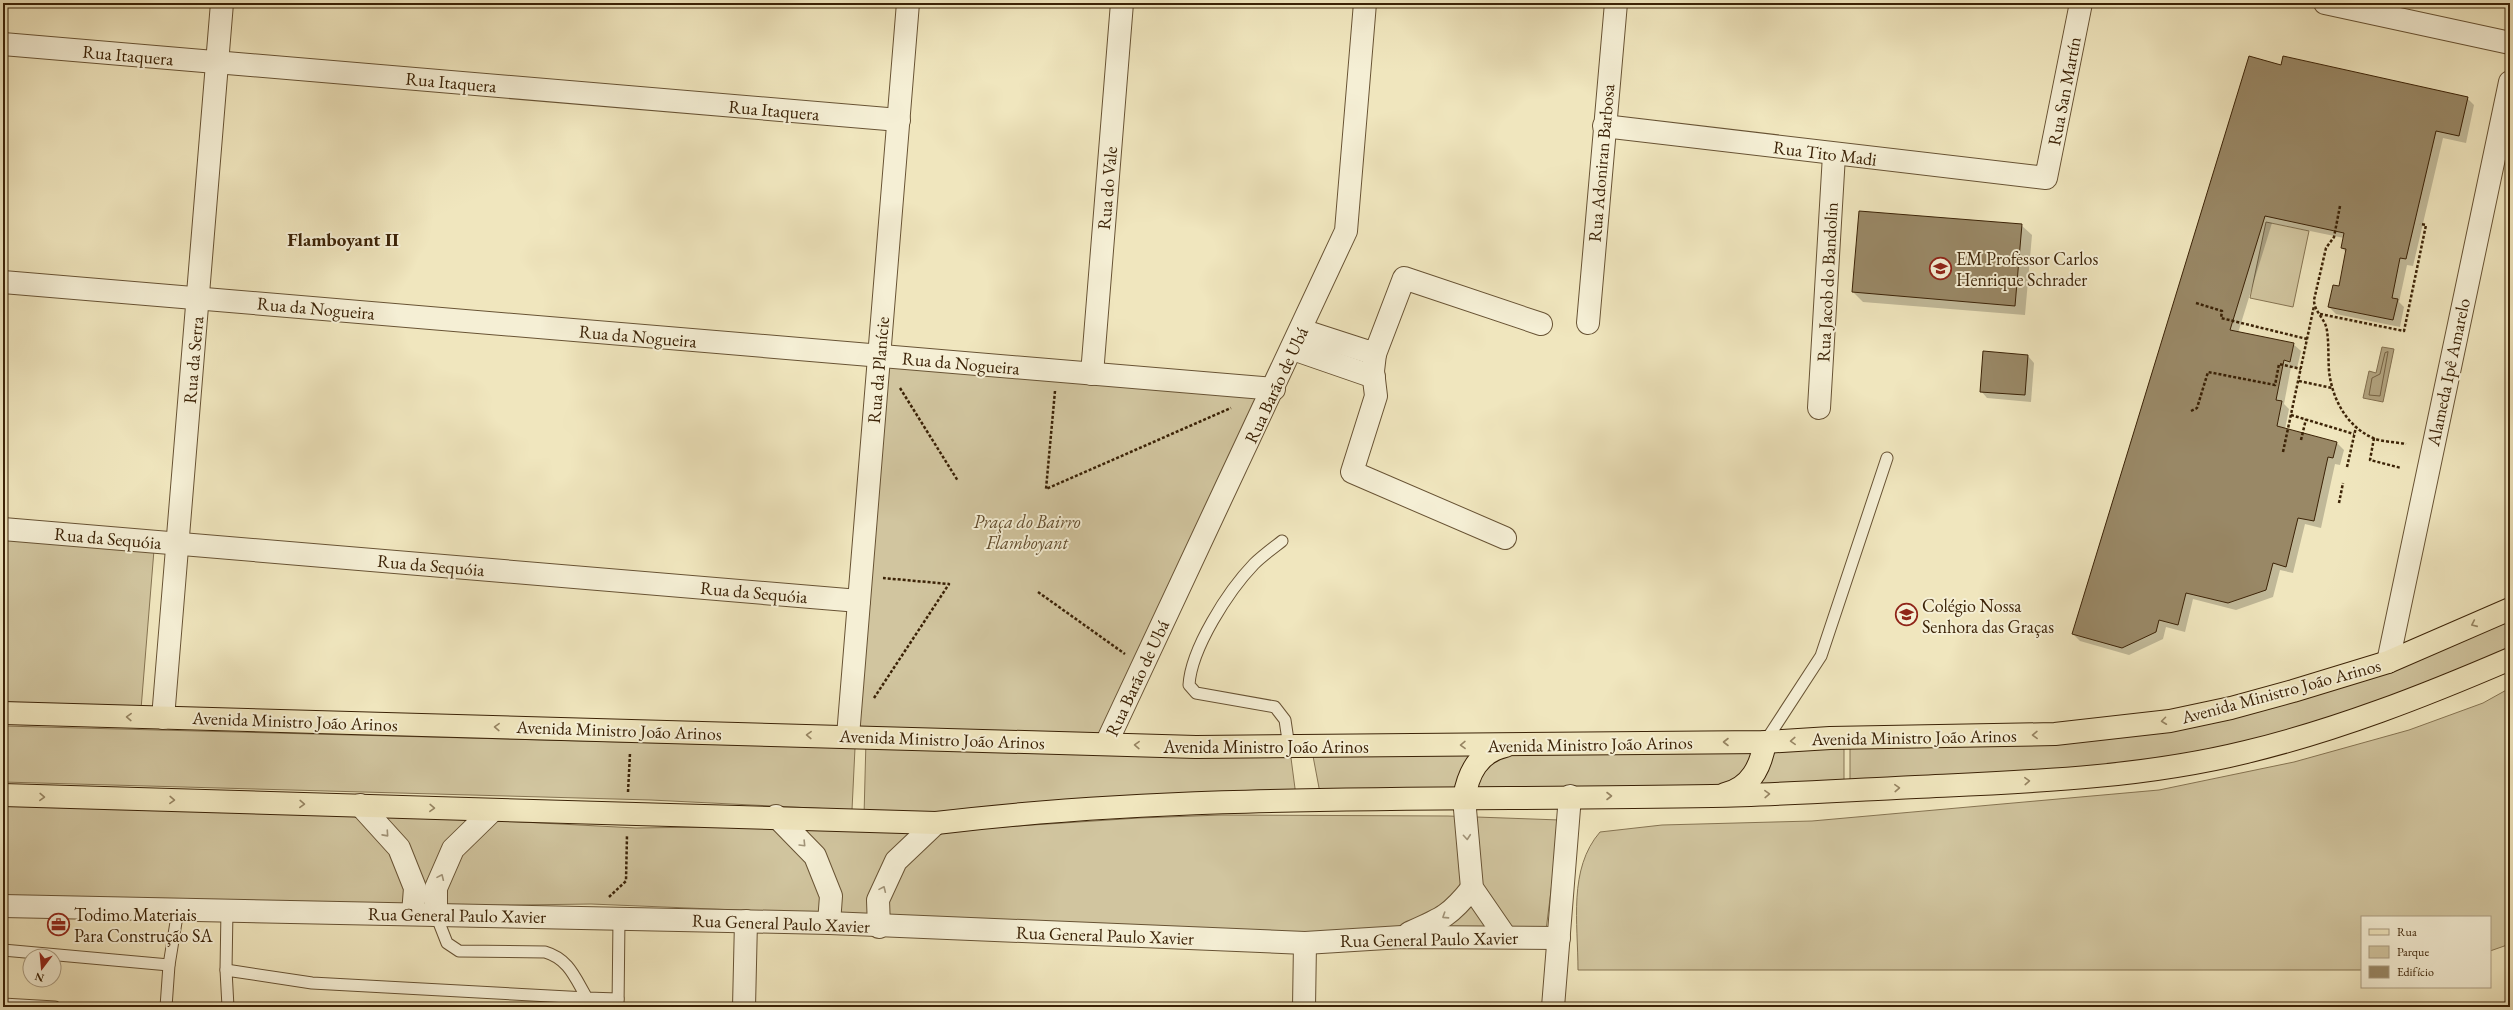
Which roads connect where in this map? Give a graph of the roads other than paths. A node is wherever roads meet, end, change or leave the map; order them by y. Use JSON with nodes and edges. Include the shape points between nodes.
{"nodes":[{"id":1,"x":222,"y":3,"type":"edge"},
{"id":2,"x":908,"y":3,"type":"edge"},
{"id":3,"x":1122,"y":3,"type":"edge"},
{"id":4,"x":1365,"y":3,"type":"edge"},
{"id":5,"x":1616,"y":3,"type":"edge"},
{"id":6,"x":2081,"y":3,"type":"edge"},
{"id":7,"x":2325,"y":3,"type":"edge"},
{"id":8,"x":2510,"y":43,"type":"edge"},
{"id":9,"x":3,"y":44,"type":"edge"},
{"id":10,"x":218,"y":62,"type":"junction"},
{"id":11,"x":2510,"y":82,"type":"edge"},
{"id":12,"x":899,"y":120,"type":"junction"},
{"id":13,"x":1604,"y":126,"type":"junction"},
{"id":14,"x":1834,"y":155,"type":"junction"},
{"id":15,"x":2046,"y":178,"type":"joint"},
{"id":16,"x":3,"y":282,"type":"edge"},
{"id":17,"x":198,"y":298,"type":"junction"},
{"id":18,"x":1588,"y":323,"type":"dead end"},
{"id":19,"x":1541,"y":324,"type":"dead end"},
{"id":20,"x":1297,"y":339,"type":"junction"},
{"id":21,"x":1375,"y":354,"type":"junction"},
{"id":22,"x":879,"y":356,"type":"junction"},
{"id":23,"x":1092,"y":374,"type":"junction"},
{"id":24,"x":1374,"y":377,"type":"junction"},
{"id":25,"x":1274,"y":389,"type":"junction"},
{"id":26,"x":1819,"y":408,"type":"dead end"},
{"id":27,"x":1887,"y":458,"type":"dead end"},
{"id":28,"x":3,"y":529,"type":"edge"},
{"id":29,"x":1505,"y":538,"type":"dead end"},
{"id":30,"x":1282,"y":540,"type":"dead end"},
{"id":31,"x":178,"y":544,"type":"junction"},
{"id":32,"x":859,"y":601,"type":"junction"},
{"id":33,"x":2510,"y":609,"type":"edge"},
{"id":34,"x":2510,"y":659,"type":"edge"},
{"id":35,"x":2388,"y":662,"type":"junction"},
{"id":36,"x":3,"y":713,"type":"edge"},
{"id":37,"x":163,"y":718,"type":"junction"},
{"id":38,"x":848,"y":736,"type":"junction"},
{"id":39,"x":1765,"y":742,"type":"junction"},
{"id":40,"x":1106,"y":744,"type":"junction"},
{"id":41,"x":1516,"y":744,"type":"junction"},
{"id":42,"x":1290,"y":747,"type":"junction"},
{"id":43,"x":3,"y":796,"type":"edge"},
{"id":44,"x":1570,"y":796,"type":"junction"},
{"id":45,"x":1712,"y":796,"type":"junction"},
{"id":46,"x":1464,"y":798,"type":"junction"},
{"id":47,"x":360,"y":805,"type":"junction"},
{"id":48,"x":493,"y":810,"type":"junction"},
{"id":49,"x":776,"y":816,"type":"junction"},
{"id":50,"x":936,"y":823,"type":"junction"},
{"id":51,"x":1472,"y":888,"type":"junction"},
{"id":52,"x":3,"y":906,"type":"edge"},
{"id":53,"x":178,"y":910,"type":"junction"},
{"id":54,"x":227,"y":910,"type":"junction"},
{"id":55,"x":413,"y":914,"type":"junction"},
{"id":56,"x":436,"y":915,"type":"junction"},
{"id":57,"x":619,"y":919,"type":"junction"},
{"id":58,"x":746,"y":921,"type":"junction"},
{"id":59,"x":829,"y":923,"type":"junction"},
{"id":60,"x":879,"y":926,"type":"junction"},
{"id":61,"x":1505,"y":936,"type":"junction"},
{"id":62,"x":1402,"y":937,"type":"junction"},
{"id":63,"x":1559,"y":938,"type":"junction"},
{"id":64,"x":1306,"y":943,"type":"junction"},
{"id":65,"x":3,"y":950,"type":"edge"},
{"id":66,"x":169,"y":964,"type":"junction"},
{"id":67,"x":226,"y":970,"type":"junction"},
{"id":68,"x":546,"y":996,"type":"junction"},
{"id":69,"x":587,"y":998,"type":"junction"},
{"id":70,"x":618,"y":1003,"type":"edge"},
{"id":71,"x":3,"y":1004,"type":"edge"},
{"id":72,"x":55,"y":1007,"type":"edge"},
{"id":73,"x":166,"y":1007,"type":"edge"},
{"id":74,"x":228,"y":1007,"type":"edge"},
{"id":75,"x":544,"y":1007,"type":"edge"},
{"id":76,"x":744,"y":1007,"type":"edge"},
{"id":77,"x":1304,"y":1007,"type":"edge"},
{"id":78,"x":1553,"y":1007,"type":"edge"}],
"edges":[{"from":1,"to":10,"type":"street","name":"Rua da Serra"},
{"from":2,"to":12,"type":"street","name":"Rua da Planície"},
{"from":3,"to":23,"type":"street","name":"Rua do Vale"},
{"from":4,"to":20,"type":"street","name":"Rua Barão de Ubá","via":[[1346,231]]},
{"from":5,"to":13,"type":"street","name":"Rua Adoniran Barbosa"},
{"from":6,"to":15,"type":"street","name":"Rua San Martín"},
{"from":7,"to":8,"type":"street"},
{"from":9,"to":10,"type":"street","name":"Rua Itaquera"},
{"from":10,"to":12,"type":"street","name":"Rua Itaquera"},
{"from":10,"to":17,"type":"street","name":"Rua da Serra"},
{"from":11,"to":35,"type":"street","name":"Alameda Ipê Amarelo"},
{"from":12,"to":22,"type":"street","name":"Rua da Planície"},
{"from":13,"to":14,"type":"street","name":"Rua Tito Madi"},
{"from":13,"to":18,"type":"street","name":"Rua Adoniran Barbosa"},
{"from":14,"to":15,"type":"street","name":"Rua Tito Madi"},
{"from":14,"to":26,"type":"street","name":"Rua Jacob do Bandolin"},
{"from":16,"to":17,"type":"street","name":"Rua da Nogueira"},
{"from":17,"to":22,"type":"street","name":"Rua da Nogueira"},
{"from":17,"to":31,"type":"street","name":"Rua da Serra"},
{"from":19,"to":21,"type":"street","via":[[1404,278]]},
{"from":20,"to":21,"type":"street"},
{"from":20,"to":24,"type":"street"},
{"from":20,"to":25,"type":"street","name":"Rua Barão de Ubá"},
{"from":21,"to":24,"type":"street"},
{"from":22,"to":23,"type":"street","name":"Rua da Nogueira"},
{"from":22,"to":32,"type":"street","name":"Rua da Planície"},
{"from":23,"to":25,"type":"street","name":"Rua da Nogueira"},
{"from":24,"to":29,"type":"street","via":[[1376,396],[1352,472]]},
{"from":25,"to":40,"type":"street","name":"Rua Barão de Ubá"},
{"from":27,"to":39,"type":"lane","via":[[1821,656]]},
{"from":28,"to":31,"type":"street","name":"Rua da Sequóia"},
{"from":30,"to":42,"type":"lane","via":[[1253,564],[1211,622],[1190,670],[1189,685],[1196,693],[1274,707],[1285,720]]},
{"from":31,"to":32,"type":"street","name":"Rua da Sequóia"},
{"from":31,"to":37,"type":"street","name":"Rua da Serra"},
{"from":32,"to":38,"type":"street","name":"Rua da Planície"},
{"from":33,"to":35,"type":"main road","name":"Avenida Ministro João Arinos","one_way":true},
{"from":45,"to":34,"type":"main road","one_way":true,"via":[[2062,779],[2181,765],[2308,735],[2451,685]]},
{"from":35,"to":39,"type":"main road","name":"Avenida Ministro João Arinos","one_way":true,"via":[[2293,692],[2170,721],[2055,734],[1830,738]]},
{"from":37,"to":36,"type":"main road","name":"Avenida Ministro João Arinos","one_way":true},
{"from":38,"to":37,"type":"main road","name":"Avenida Ministro João Arinos","one_way":true},
{"from":38,"to":40,"type":"main road","name":"Avenida Ministro João Arinos"},
{"from":39,"to":41,"type":"main road","name":"Avenida Ministro João Arinos","one_way":true},
{"from":39,"to":45,"type":"main road","via":[[1761,763],[1750,780],[1732,792]]},
{"from":42,"to":40,"type":"main road","name":"Avenida Ministro João Arinos","one_way":true},
{"from":41,"to":42,"type":"main road","name":"Avenida Ministro João Arinos","one_way":true},
{"from":41,"to":46,"type":"main road","via":[[1496,748],[1479,760],[1467,778]]},
{"from":43,"to":47,"type":"main road","one_way":true},
{"from":44,"to":45,"type":"main road","one_way":true},
{"from":44,"to":46,"type":"main road"},
{"from":44,"to":63,"type":"street"},
{"from":46,"to":50,"type":"main road","via":[[1184,804],[991,816]]},
{"from":46,"to":51,"type":"street","one_way":true},
{"from":47,"to":48,"type":"main road","one_way":true},
{"from":47,"to":55,"type":"street","one_way":true,"via":[[399,848],[415,888]]},
{"from":48,"to":49,"type":"main road"},
{"from":56,"to":48,"type":"street","one_way":true,"via":[[436,888],[453,849]]},
{"from":49,"to":50,"type":"main road"},
{"from":49,"to":59,"type":"street","one_way":true,"via":[[815,856],[831,896]]},
{"from":60,"to":50,"type":"street","one_way":true,"via":[[878,900],[896,861]]},
{"from":51,"to":61,"type":"street"},
{"from":51,"to":62,"type":"street","one_way":true,"via":[[1454,911]]},
{"from":52,"to":53,"type":"street","name":"Rua General Paulo Xavier"},
{"from":53,"to":54,"type":"street","name":"Rua General Paulo Xavier"},
{"from":53,"to":66,"type":"lane"},
{"from":54,"to":55,"type":"street","name":"Rua General Paulo Xavier"},
{"from":54,"to":67,"type":"lane"},
{"from":55,"to":56,"type":"street","name":"Rua General Paulo Xavier"},
{"from":56,"to":57,"type":"street","name":"Rua General Paulo Xavier"},
{"from":56,"to":69,"type":"lane","via":[[447,943],[459,951],[545,952],[558,955]]},
{"from":57,"to":58,"type":"street","name":"Rua General Paulo Xavier"},
{"from":57,"to":70,"type":"lane"},
{"from":58,"to":59,"type":"street","name":"Rua General Paulo Xavier"},
{"from":58,"to":76,"type":"street"},
{"from":59,"to":60,"type":"street","name":"Rua General Paulo Xavier"},
{"from":60,"to":64,"type":"street","name":"Rua General Paulo Xavier"},
{"from":61,"to":62,"type":"street","name":"Rua General Paulo Xavier"},
{"from":61,"to":63,"type":"street","name":"Rua General Paulo Xavier"},
{"from":62,"to":64,"type":"street","name":"Rua General Paulo Xavier"},
{"from":63,"to":78,"type":"street"},
{"from":64,"to":77,"type":"street"},
{"from":65,"to":66,"type":"lane"},
{"from":66,"to":73,"type":"lane"},
{"from":67,"to":68,"type":"lane","via":[[312,983]]},
{"from":67,"to":74,"type":"lane"},
{"from":68,"to":69,"type":"lane"},
{"from":68,"to":75,"type":"lane"},
{"from":69,"to":70,"type":"lane"},
{"from":71,"to":72,"type":"lane"}]}
